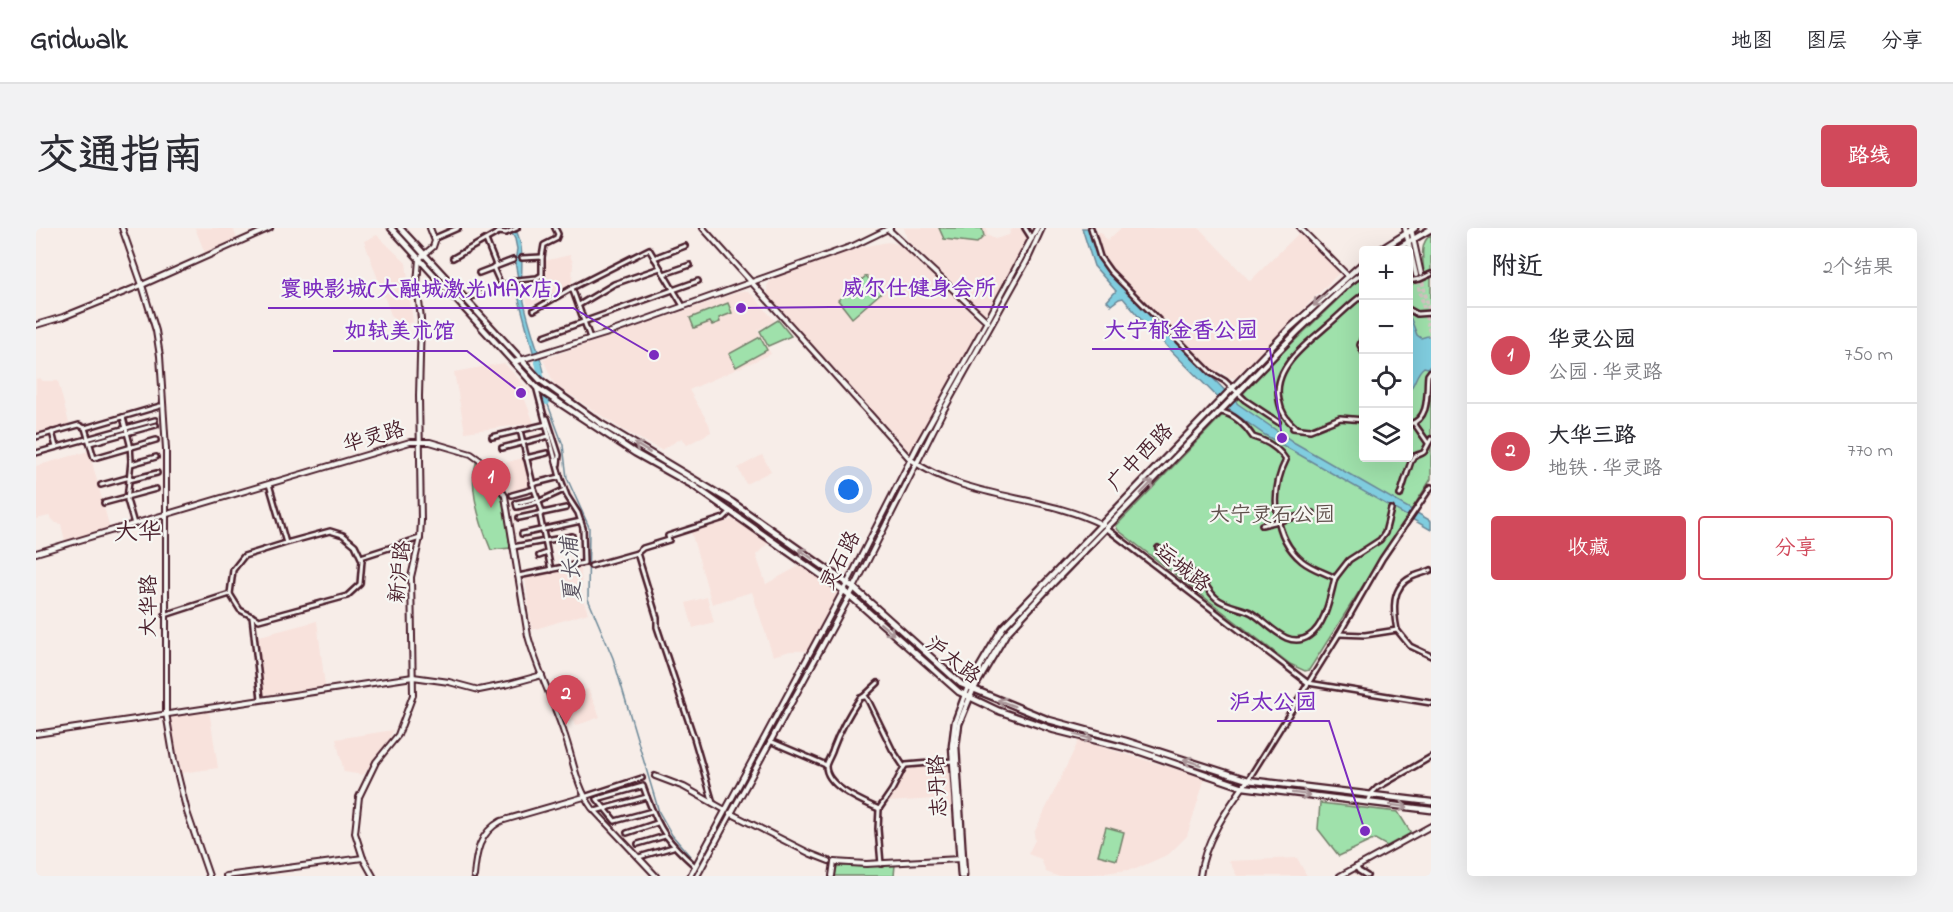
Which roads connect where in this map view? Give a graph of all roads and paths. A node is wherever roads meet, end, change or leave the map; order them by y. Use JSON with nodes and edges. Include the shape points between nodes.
{"nodes":[{"id":1,"x":122,"y":228,"type":"edge"},
{"id":2,"x":270,"y":228,"type":"edge"},
{"id":3,"x":391,"y":228,"type":"edge"},
{"id":4,"x":400,"y":228,"type":"edge"},
{"id":5,"x":430,"y":228,"type":"edge"},
{"id":6,"x":458,"y":228,"type":"edge"},
{"id":7,"x":517,"y":228,"type":"edge"},
{"id":8,"x":555,"y":228,"type":"edge"},
{"id":9,"x":703,"y":228,"type":"edge"},
{"id":10,"x":1025,"y":228,"type":"edge"},
{"id":11,"x":1037,"y":228,"type":"edge"},
{"id":12,"x":1042,"y":228,"type":"edge"},
{"id":13,"x":1091,"y":228,"type":"edge"},
{"id":14,"x":1300,"y":228,"type":"edge"},
{"id":15,"x":888,"y":229,"type":"edge"},
{"id":16,"x":1410,"y":229,"type":"edge"},
{"id":17,"x":1431,"y":229,"type":"edge"},
{"id":18,"x":449,"y":230,"type":"edge"},
{"id":19,"x":435,"y":238,"type":"junction"},
{"id":20,"x":1032,"y":239,"type":"junction"},
{"id":21,"x":486,"y":240,"type":"junction"},
{"id":22,"x":1411,"y":240,"type":"junction"},
{"id":23,"x":685,"y":246,"type":"dead end"},
{"id":24,"x":1386,"y":246,"type":"edge"},
{"id":25,"x":1401,"y":246,"type":"edge"},
{"id":26,"x":422,"y":257,"type":"junction"},
{"id":27,"x":542,"y":257,"type":"junction"},
{"id":28,"x":453,"y":258,"type":"dead end"},
{"id":29,"x":522,"y":258,"type":"dead end"},
{"id":30,"x":654,"y":258,"type":"junction"},
{"id":31,"x":513,"y":260,"type":"dead end"},
{"id":32,"x":690,"y":265,"type":"dead end"},
{"id":33,"x":494,"y":266,"type":"junction"},
{"id":34,"x":1359,"y":266,"type":"edge"},
{"id":35,"x":660,"y":267,"type":"junction"},
{"id":36,"x":479,"y":273,"type":"dead end"},
{"id":37,"x":664,"y":274,"type":"junction"},
{"id":38,"x":1418,"y":274,"type":"tunnel mouth"},
{"id":39,"x":1431,"y":274,"type":"edge"},
{"id":40,"x":1347,"y":275,"type":"junction"},
{"id":41,"x":1359,"y":276,"type":"edge"},
{"id":42,"x":1413,"y":280,"type":"edge"},
{"id":43,"x":698,"y":281,"type":"dead end"},
{"id":44,"x":752,"y":282,"type":"junction"},
{"id":45,"x":142,"y":285,"type":"junction"},
{"id":46,"x":501,"y":286,"type":"junction"},
{"id":47,"x":572,"y":288,"type":"junction"},
{"id":48,"x":674,"y":290,"type":"junction"},
{"id":49,"x":1359,"y":298,"type":"edge"},
{"id":50,"x":465,"y":300,"type":"junction"},
{"id":51,"x":579,"y":305,"type":"junction"},
{"id":52,"x":683,"y":306,"type":"junction"},
{"id":53,"x":534,"y":310,"type":"dead end"},
{"id":54,"x":1413,"y":312,"type":"edge"},
{"id":55,"x":1431,"y":313,"type":"edge"},
{"id":56,"x":585,"y":322,"type":"junction"},
{"id":57,"x":989,"y":323,"type":"junction"},
{"id":58,"x":36,"y":325,"type":"edge"},
{"id":59,"x":544,"y":336,"type":"dead end"},
{"id":60,"x":590,"y":338,"type":"junction"},
{"id":61,"x":521,"y":360,"type":"junction"},
{"id":62,"x":514,"y":362,"type":"junction"},
{"id":63,"x":1431,"y":370,"type":"edge"},
{"id":64,"x":537,"y":388,"type":"junction"},
{"id":65,"x":1230,"y":389,"type":"junction"},
{"id":66,"x":1235,"y":396,"type":"junction"},
{"id":67,"x":160,"y":406,"type":"dead end"},
{"id":68,"x":1221,"y":411,"type":"junction"},
{"id":69,"x":544,"y":414,"type":"junction"},
{"id":70,"x":123,"y":417,"type":"junction"},
{"id":71,"x":1359,"y":420,"type":"edge"},
{"id":72,"x":1278,"y":422,"type":"dead end"},
{"id":73,"x":1413,"y":422,"type":"edge"},
{"id":74,"x":155,"y":423,"type":"dead end"},
{"id":75,"x":547,"y":424,"type":"junction"},
{"id":76,"x":1413,"y":424,"type":"edge"},
{"id":77,"x":86,"y":428,"type":"junction"},
{"id":78,"x":520,"y":430,"type":"junction"},
{"id":79,"x":126,"y":431,"type":"junction"},
{"id":80,"x":52,"y":432,"type":"junction"},
{"id":81,"x":549,"y":436,"type":"junction"},
{"id":82,"x":36,"y":437,"type":"edge"},
{"id":83,"x":492,"y":437,"type":"dead end"},
{"id":84,"x":156,"y":440,"type":"dead end"},
{"id":85,"x":89,"y":441,"type":"junction"},
{"id":86,"x":420,"y":441,"type":"junction"},
{"id":87,"x":1430,"y":441,"type":"edge"},
{"id":88,"x":523,"y":443,"type":"junction"},
{"id":89,"x":56,"y":447,"type":"junction"},
{"id":90,"x":130,"y":448,"type":"junction"},
{"id":91,"x":502,"y":448,"type":"dead end"},
{"id":92,"x":36,"y":453,"type":"edge"},
{"id":93,"x":547,"y":453,"type":"dead end"},
{"id":94,"x":1169,"y":453,"type":"junction"},
{"id":95,"x":156,"y":457,"type":"dead end"},
{"id":96,"x":526,"y":458,"type":"junction"},
{"id":97,"x":910,"y":459,"type":"junction"},
{"id":98,"x":1175,"y":459,"type":"junction"},
{"id":99,"x":131,"y":464,"type":"junction"},
{"id":100,"x":916,"y":464,"type":"junction"},
{"id":101,"x":558,"y":465,"type":"junction"},
{"id":102,"x":157,"y":472,"type":"dead end"},
{"id":103,"x":560,"y":477,"type":"junction"},
{"id":104,"x":129,"y":478,"type":"junction"},
{"id":105,"x":269,"y":484,"type":"junction"},
{"id":106,"x":532,"y":484,"type":"junction"},
{"id":107,"x":101,"y":485,"type":"dead end"},
{"id":108,"x":1431,"y":486,"type":"edge"},
{"id":109,"x":156,"y":489,"type":"dead end"},
{"id":110,"x":534,"y":489,"type":"junction"},
{"id":111,"x":564,"y":490,"type":"junction"},
{"id":112,"x":512,"y":495,"type":"dead end"},
{"id":113,"x":1400,"y":495,"type":"dead end"},
{"id":114,"x":128,"y":496,"type":"junction"},
{"id":115,"x":538,"y":500,"type":"junction"},
{"id":116,"x":104,"y":503,"type":"dead end"},
{"id":117,"x":566,"y":508,"type":"dead end"},
{"id":118,"x":1391,"y":509,"type":"dead end"},
{"id":119,"x":731,"y":511,"type":"junction"},
{"id":120,"x":541,"y":513,"type":"junction"},
{"id":121,"x":1313,"y":513,"type":"dead end"},
{"id":122,"x":165,"y":515,"type":"junction"},
{"id":123,"x":519,"y":518,"type":"dead end"},
{"id":124,"x":581,"y":520,"type":"junction"},
{"id":125,"x":1278,"y":521,"type":"junction"},
{"id":126,"x":134,"y":524,"type":"junction"},
{"id":127,"x":1263,"y":525,"type":"dead end"},
{"id":128,"x":1104,"y":526,"type":"junction"},
{"id":129,"x":542,"y":529,"type":"junction"},
{"id":130,"x":522,"y":534,"type":"dead end"},
{"id":131,"x":572,"y":536,"type":"dead end"},
{"id":132,"x":420,"y":538,"type":"junction"},
{"id":133,"x":545,"y":541,"type":"junction"},
{"id":134,"x":286,"y":543,"type":"junction"},
{"id":135,"x":513,"y":547,"type":"junction"},
{"id":136,"x":1158,"y":548,"type":"dead end"},
{"id":137,"x":36,"y":553,"type":"edge"},
{"id":138,"x":548,"y":553,"type":"junction"},
{"id":139,"x":637,"y":553,"type":"junction"},
{"id":140,"x":539,"y":556,"type":"dead end"},
{"id":141,"x":361,"y":557,"type":"junction"},
{"id":142,"x":591,"y":566,"type":"dead end"},
{"id":143,"x":551,"y":570,"type":"junction"},
{"id":144,"x":1431,"y":570,"type":"edge"},
{"id":145,"x":518,"y":576,"type":"junction"},
{"id":146,"x":1335,"y":578,"type":"junction"},
{"id":147,"x":847,"y":584,"type":"junction"},
{"id":148,"x":854,"y":588,"type":"junction"},
{"id":149,"x":843,"y":590,"type":"junction"},
{"id":150,"x":230,"y":594,"type":"junction"},
{"id":151,"x":849,"y":595,"type":"junction"},
{"id":152,"x":165,"y":615,"type":"junction"},
{"id":153,"x":252,"y":616,"type":"junction"},
{"id":154,"x":1397,"y":630,"type":"junction"},
{"id":155,"x":1339,"y":634,"type":"junction"},
{"id":156,"x":1431,"y":656,"type":"edge"},
{"id":157,"x":542,"y":675,"type":"junction"},
{"id":158,"x":413,"y":677,"type":"junction"},
{"id":159,"x":878,"y":683,"type":"dead end"},
{"id":160,"x":1308,"y":683,"type":"junction"},
{"id":161,"x":970,"y":689,"type":"junction"},
{"id":162,"x":966,"y":696,"type":"junction"},
{"id":163,"x":863,"y":697,"type":"junction"},
{"id":164,"x":261,"y":699,"type":"junction"},
{"id":165,"x":1431,"y":703,"type":"edge"},
{"id":166,"x":166,"y":713,"type":"junction"},
{"id":167,"x":37,"y":734,"type":"edge"},
{"id":168,"x":769,"y":740,"type":"junction"},
{"id":169,"x":1431,"y":758,"type":"edge"},
{"id":170,"x":953,"y":761,"type":"junction"},
{"id":171,"x":826,"y":765,"type":"junction"},
{"id":172,"x":904,"y":767,"type":"junction"},
{"id":173,"x":655,"y":776,"type":"dead end"},
{"id":174,"x":642,"y":778,"type":"dead end"},
{"id":175,"x":1248,"y":780,"type":"junction"},
{"id":176,"x":1243,"y":787,"type":"junction"},
{"id":177,"x":1372,"y":793,"type":"junction"},
{"id":178,"x":584,"y":797,"type":"junction"},
{"id":179,"x":647,"y":797,"type":"junction"},
{"id":180,"x":1431,"y":801,"type":"edge"},
{"id":181,"x":1368,"y":802,"type":"junction"},
{"id":182,"x":713,"y":803,"type":"junction"},
{"id":183,"x":603,"y":809,"type":"junction"},
{"id":184,"x":879,"y":809,"type":"junction"},
{"id":185,"x":725,"y":810,"type":"junction"},
{"id":186,"x":595,"y":811,"type":"junction"},
{"id":187,"x":652,"y":811,"type":"junction"},
{"id":188,"x":1431,"y":811,"type":"edge"},
{"id":189,"x":730,"y":813,"type":"junction"},
{"id":190,"x":657,"y":823,"type":"junction"},
{"id":191,"x":1431,"y":826,"type":"edge"},
{"id":192,"x":627,"y":832,"type":"dead end"},
{"id":193,"x":666,"y":836,"type":"junction"},
{"id":194,"x":638,"y":844,"type":"dead end"},
{"id":195,"x":674,"y":847,"type":"junction"},
{"id":196,"x":639,"y":857,"type":"junction"},
{"id":197,"x":363,"y":858,"type":"junction"},
{"id":198,"x":961,"y":859,"type":"junction"},
{"id":199,"x":832,"y":862,"type":"junction"},
{"id":200,"x":881,"y":864,"type":"junction"},
{"id":201,"x":695,"y":866,"type":"junction"},
{"id":202,"x":1356,"y":867,"type":"junction"},
{"id":203,"x":209,"y":876,"type":"edge"},
{"id":204,"x":226,"y":876,"type":"edge"},
{"id":205,"x":373,"y":876,"type":"edge"},
{"id":206,"x":474,"y":876,"type":"edge"},
{"id":207,"x":657,"y":876,"type":"edge"},
{"id":208,"x":690,"y":876,"type":"edge"},
{"id":209,"x":697,"y":876,"type":"edge"},
{"id":210,"x":832,"y":876,"type":"edge"},
{"id":211,"x":962,"y":876,"type":"edge"},
{"id":212,"x":1200,"y":876,"type":"edge"},
{"id":213,"x":1340,"y":876,"type":"edge"},
{"id":214,"x":1367,"y":876,"type":"edge"}],
"edges":[{"from":1,"to":45,"type":"street","name":"大华路"},
{"from":2,"to":45,"type":"street"},
{"from":3,"to":26,"type":"main road"},
{"from":4,"to":26,"type":"main road"},
{"from":5,"to":19,"type":"street"},
{"from":6,"to":18,"type":"street"},
{"from":7,"to":21,"type":"street"},
{"from":8,"to":27,"type":"street","via":[[558,234],[544,244]]},
{"from":9,"to":44,"type":"street","name":"运城路"},
{"from":10,"to":20,"type":"street"},
{"from":11,"to":20,"type":"street","name":"灵石路"},
{"from":12,"to":57,"type":"street","name":"灵石路"},
{"from":13,"to":65,"type":"street","via":[[1103,263]]},
{"from":14,"to":40,"type":"street"},
{"from":15,"to":44,"type":"street","via":[[853,246]]},
{"from":15,"to":57,"type":"street"},
{"from":16,"to":22,"type":"street"},
{"from":16,"to":24,"type":"main road"},
{"from":17,"to":22,"type":"main road"},
{"from":18,"to":19,"type":"street"},
{"from":19,"to":26,"type":"street","via":[[433,247]]},
{"from":20,"to":57,"type":"street","name":"灵石路"},
{"from":21,"to":28,"type":"street"},
{"from":21,"to":33,"type":"street"},
{"from":22,"to":25,"type":"main road"},
{"from":22,"to":38,"type":"street"},
{"from":23,"to":30,"type":"street"},
{"from":26,"to":50,"type":"main road"},
{"from":26,"to":62,"type":"main road"},
{"from":26,"to":86,"type":"street","name":"新沪路","via":[[417,284],[421,319]]},
{"from":27,"to":29,"type":"street"},
{"from":27,"to":46,"type":"street","via":[[542,275]]},
{"from":30,"to":35,"type":"street"},
{"from":30,"to":47,"type":"street","via":[[649,249]]},
{"from":31,"to":33,"type":"street"},
{"from":32,"to":37,"type":"street"},
{"from":33,"to":36,"type":"street"},
{"from":33,"to":46,"type":"street"},
{"from":34,"to":40,"type":"main road","name":"广中西路"},
{"from":35,"to":37,"type":"street"},
{"from":35,"to":51,"type":"street","via":[[614,284]]},
{"from":37,"to":48,"type":"street"},
{"from":39,"to":42,"type":"street"},
{"from":40,"to":65,"type":"main road","name":"广中西路","one_way":true},
{"from":41,"to":66,"type":"main road","name":"广中西路"},
{"from":43,"to":48,"type":"street"},
{"from":44,"to":52,"type":"street"},
{"from":44,"to":97,"type":"street","name":"运城路"},
{"from":45,"to":58,"type":"street"},
{"from":45,"to":122,"type":"street","name":"大华路","via":[[160,356],[166,449]]},
{"from":46,"to":50,"type":"street"},
{"from":47,"to":51,"type":"street"},
{"from":47,"to":53,"type":"street"},
{"from":48,"to":52,"type":"street"},
{"from":48,"to":56,"type":"street"},
{"from":49,"to":71,"type":"street","via":[[1301,349],[1277,385],[1283,414],[1294,428],[1310,430],[1340,418]]},
{"from":50,"to":61,"type":"main road"},
{"from":51,"to":56,"type":"street"},
{"from":52,"to":60,"type":"street"},
{"from":54,"to":55,"type":"street"},
{"from":56,"to":59,"type":"street"},
{"from":56,"to":60,"type":"street"},
{"from":57,"to":97,"type":"street","name":"灵石路"},
{"from":57,"to":100,"type":"street","name":"灵石路"},
{"from":60,"to":61,"type":"street"},
{"from":61,"to":62,"type":"street"},
{"from":147,"to":61,"type":"main road","name":"沪太路","one_way":true,"via":[[732,502],[600,423],[540,380]]},
{"from":62,"to":64,"type":"main road"},
{"from":63,"to":73,"type":"street","via":[[1425,409]]},
{"from":64,"to":69,"type":"street"},
{"from":64,"to":119,"type":"main road","name":"沪太路"},
{"from":65,"to":66,"type":"street"},
{"from":65,"to":94,"type":"main road","name":"广中西路"},
{"from":66,"to":68,"type":"main road","name":"广中西路"},
{"from":66,"to":72,"type":"street"},
{"from":67,"to":70,"type":"street"},
{"from":68,"to":98,"type":"main road","name":"广中西路"},
{"from":68,"to":125,"type":"street","via":[[1246,427],[1253,437],[1280,450],[1286,460],[1276,487]]},
{"from":69,"to":75,"type":"street"},
{"from":69,"to":101,"type":"street","via":[[559,455]]},
{"from":70,"to":77,"type":"street"},
{"from":70,"to":79,"type":"street"},
{"from":74,"to":79,"type":"street"},
{"from":75,"to":78,"type":"street"},
{"from":75,"to":81,"type":"street"},
{"from":76,"to":87,"type":"street"},
{"from":77,"to":80,"type":"street","via":[[79,425]]},
{"from":77,"to":85,"type":"street"},
{"from":78,"to":83,"type":"street"},
{"from":78,"to":88,"type":"street"},
{"from":79,"to":85,"type":"street"},
{"from":79,"to":90,"type":"street"},
{"from":80,"to":82,"type":"street"},
{"from":80,"to":89,"type":"street"},
{"from":81,"to":88,"type":"street"},
{"from":81,"to":101,"type":"street"},
{"from":84,"to":90,"type":"street"},
{"from":85,"to":89,"type":"street"},
{"from":85,"to":90,"type":"street","via":[[94,458]]},
{"from":86,"to":105,"type":"street","name":"华灵路"},
{"from":86,"to":132,"type":"street","name":"新沪路"},
{"from":86,"to":135,"type":"street","name":"华灵路","via":[[471,454],[488,466],[505,496]]},
{"from":87,"to":113,"type":"street","via":[[1424,452],[1410,461]]},
{"from":88,"to":91,"type":"street"},
{"from":88,"to":96,"type":"street"},
{"from":89,"to":92,"type":"street"},
{"from":90,"to":99,"type":"street"},
{"from":93,"to":96,"type":"street"},
{"from":94,"to":98,"type":"main road"},
{"from":94,"to":128,"type":"main road","name":"广中西路"},
{"from":95,"to":99,"type":"street"},
{"from":96,"to":106,"type":"street"},
{"from":97,"to":100,"type":"street","name":"运城路"},
{"from":97,"to":147,"type":"street","name":"灵石路"},
{"from":128,"to":98,"type":"main road","name":"广中西路","one_way":true},
{"from":99,"to":104,"type":"street"},
{"from":100,"to":128,"type":"street","name":"运城路","via":[[958,483],[1075,514]]},
{"from":100,"to":148,"type":"street","name":"灵石路"},
{"from":101,"to":103,"type":"street"},
{"from":102,"to":104,"type":"street"},
{"from":103,"to":106,"type":"street"},
{"from":103,"to":111,"type":"street"},
{"from":104,"to":107,"type":"street"},
{"from":104,"to":114,"type":"street"},
{"from":105,"to":122,"type":"street","name":"华灵路"},
{"from":105,"to":134,"type":"street"},
{"from":106,"to":110,"type":"street"},
{"from":108,"to":155,"type":"street","via":[[1382,559]]},
{"from":109,"to":114,"type":"street"},
{"from":110,"to":112,"type":"street"},
{"from":110,"to":115,"type":"street"},
{"from":111,"to":115,"type":"street"},
{"from":111,"to":124,"type":"street"},
{"from":114,"to":116,"type":"street"},
{"from":114,"to":126,"type":"street"},
{"from":115,"to":115,"type":"street","via":[[516,503],[517,507]]},
{"from":115,"to":120,"type":"street"},
{"from":117,"to":120,"type":"street"},
{"from":118,"to":146,"type":"street","via":[[1380,540],[1349,560]]},
{"from":119,"to":139,"type":"street","via":[[724,518],[668,536],[669,540]]},
{"from":119,"to":149,"type":"main road","name":"沪太路"},
{"from":120,"to":123,"type":"street"},
{"from":120,"to":129,"type":"street"},
{"from":121,"to":125,"type":"street"},
{"from":122,"to":126,"type":"street","name":"华灵路"},
{"from":122,"to":152,"type":"street","name":"大华路"},
{"from":124,"to":129,"type":"street"},
{"from":124,"to":143,"type":"street","via":[[584,563]]},
{"from":125,"to":127,"type":"street"},
{"from":125,"to":146,"type":"street","via":[[1300,559]]},
{"from":126,"to":137,"type":"street","name":"华灵路"},
{"from":128,"to":160,"type":"street","name":"运城路"},
{"from":128,"to":161,"type":"main road","name":"广中西路","via":[[1003,627]]},
{"from":129,"to":130,"type":"street"},
{"from":129,"to":133,"type":"street"},
{"from":131,"to":133,"type":"street"},
{"from":132,"to":141,"type":"street"},
{"from":132,"to":158,"type":"street","name":"新沪路","via":[[411,577]]},
{"from":133,"to":135,"type":"street"},
{"from":133,"to":138,"type":"street"},
{"from":134,"to":141,"type":"street","via":[[330,531],[355,545]]},
{"from":134,"to":150,"type":"street","via":[[244,556],[233,570]]},
{"from":135,"to":145,"type":"street","name":"华灵路"},
{"from":136,"to":146,"type":"street","via":[[1173,564],[1199,577],[1220,601],[1248,611],[1278,634],[1292,639],[1308,637],[1320,625]]},
{"from":138,"to":140,"type":"street"},
{"from":138,"to":143,"type":"street"},
{"from":139,"to":142,"type":"street"},
{"from":139,"to":182,"type":"street"},
{"from":141,"to":153,"type":"street","via":[[360,584],[346,596],[259,620]]},
{"from":143,"to":145,"type":"street"},
{"from":144,"to":154,"type":"street","via":[[1406,580],[1399,589],[1394,600]]},
{"from":145,"to":157,"type":"street","name":"华灵路","via":[[528,636]]},
{"from":147,"to":148,"type":"main road","name":"沪太路"},
{"from":147,"to":149,"type":"street","name":"灵石路"},
{"from":148,"to":151,"type":"street","name":"灵石路"},
{"from":148,"to":161,"type":"main road","name":"沪太路"},
{"from":149,"to":151,"type":"main road","name":"沪太路"},
{"from":149,"to":185,"type":"street","name":"灵石路"},
{"from":150,"to":152,"type":"street"},
{"from":150,"to":153,"type":"street","via":[[240,610]]},
{"from":151,"to":162,"type":"main road","name":"沪太路","one_way":true},
{"from":151,"to":168,"type":"street","name":"灵石路"},
{"from":152,"to":166,"type":"street","name":"大华路"},
{"from":153,"to":164,"type":"street"},
{"from":154,"to":155,"type":"street"},
{"from":154,"to":156,"type":"street","via":[[1410,646]]},
{"from":155,"to":160,"type":"street"},
{"from":157,"to":158,"type":"street","via":[[479,690]]},
{"from":157,"to":178,"type":"street","name":"华灵路"},
{"from":158,"to":164,"type":"street"},
{"from":158,"to":197,"type":"street","name":"新沪路","via":[[413,695],[398,735],[376,762],[359,797],[355,832]]},
{"from":159,"to":163,"type":"street"},
{"from":160,"to":165,"type":"street","name":"运城路"},
{"from":160,"to":175,"type":"street"},
{"from":161,"to":162,"type":"main road","name":"广中西路"},
{"from":175,"to":161,"type":"main road","name":"沪太路","one_way":true,"via":[[1049,720]]},
{"from":162,"to":170,"type":"main road","name":"志丹路","via":[[955,722]]},
{"from":162,"to":176,"type":"main road","name":"沪太路","one_way":true,"via":[[1054,730],[1138,751]]},
{"from":162,"to":198,"type":"main road","name":"志丹路","via":[[956,746]]},
{"from":163,"to":171,"type":"street","via":[[846,720]]},
{"from":163,"to":172,"type":"street","via":[[873,708]]},
{"from":164,"to":166,"type":"street"},
{"from":166,"to":167,"type":"street"},
{"from":166,"to":203,"type":"street","name":"大华路","via":[[187,812]]},
{"from":168,"to":171,"type":"street"},
{"from":168,"to":189,"type":"street","name":"灵石路"},
{"from":169,"to":177,"type":"street"},
{"from":170,"to":172,"type":"street"},
{"from":170,"to":198,"type":"main road","name":"志丹路"},
{"from":171,"to":184,"type":"street","via":[[834,783]]},
{"from":172,"to":184,"type":"street"},
{"from":173,"to":182,"type":"street"},
{"from":174,"to":178,"type":"street"},
{"from":175,"to":176,"type":"street"},
{"from":175,"to":177,"type":"main road","name":"沪太路"},
{"from":176,"to":181,"type":"main road","name":"沪太路","one_way":true},
{"from":176,"to":212,"type":"street","via":[[1210,840]]},
{"from":177,"to":180,"type":"main road","name":"沪太路"},
{"from":177,"to":181,"type":"street"},
{"from":178,"to":186,"type":"street","name":"华灵路"},
{"from":178,"to":206,"type":"street","via":[[493,825],[479,842]]},
{"from":179,"to":183,"type":"street"},
{"from":179,"to":183,"type":"street","via":[[643,786],[597,799]]},
{"from":179,"to":187,"type":"street"},
{"from":181,"to":188,"type":"main road","name":"沪太路","one_way":true},
{"from":182,"to":185,"type":"street"},
{"from":183,"to":186,"type":"street"},
{"from":183,"to":187,"type":"street","via":[[615,821]]},
{"from":184,"to":200,"type":"street"},
{"from":185,"to":189,"type":"street"},
{"from":185,"to":201,"type":"street","name":"灵石路"},
{"from":186,"to":196,"type":"street","name":"华灵路"},
{"from":187,"to":190,"type":"street"},
{"from":189,"to":199,"type":"street"},
{"from":189,"to":209,"type":"street","name":"灵石路"},
{"from":190,"to":192,"type":"street"},
{"from":190,"to":193,"type":"street"},
{"from":191,"to":202,"type":"street"},
{"from":193,"to":194,"type":"street"},
{"from":193,"to":195,"type":"street"},
{"from":195,"to":196,"type":"street"},
{"from":195,"to":201,"type":"street"},
{"from":196,"to":207,"type":"street","name":"华灵路"},
{"from":197,"to":204,"type":"street"},
{"from":197,"to":205,"type":"street","name":"新沪路"},
{"from":198,"to":200,"type":"street"},
{"from":198,"to":211,"type":"main road","name":"志丹路"},
{"from":199,"to":200,"type":"street"},
{"from":199,"to":210,"type":"street"},
{"from":201,"to":208,"type":"street","name":"灵石路"},
{"from":202,"to":213,"type":"street"},
{"from":202,"to":214,"type":"street"}]}
